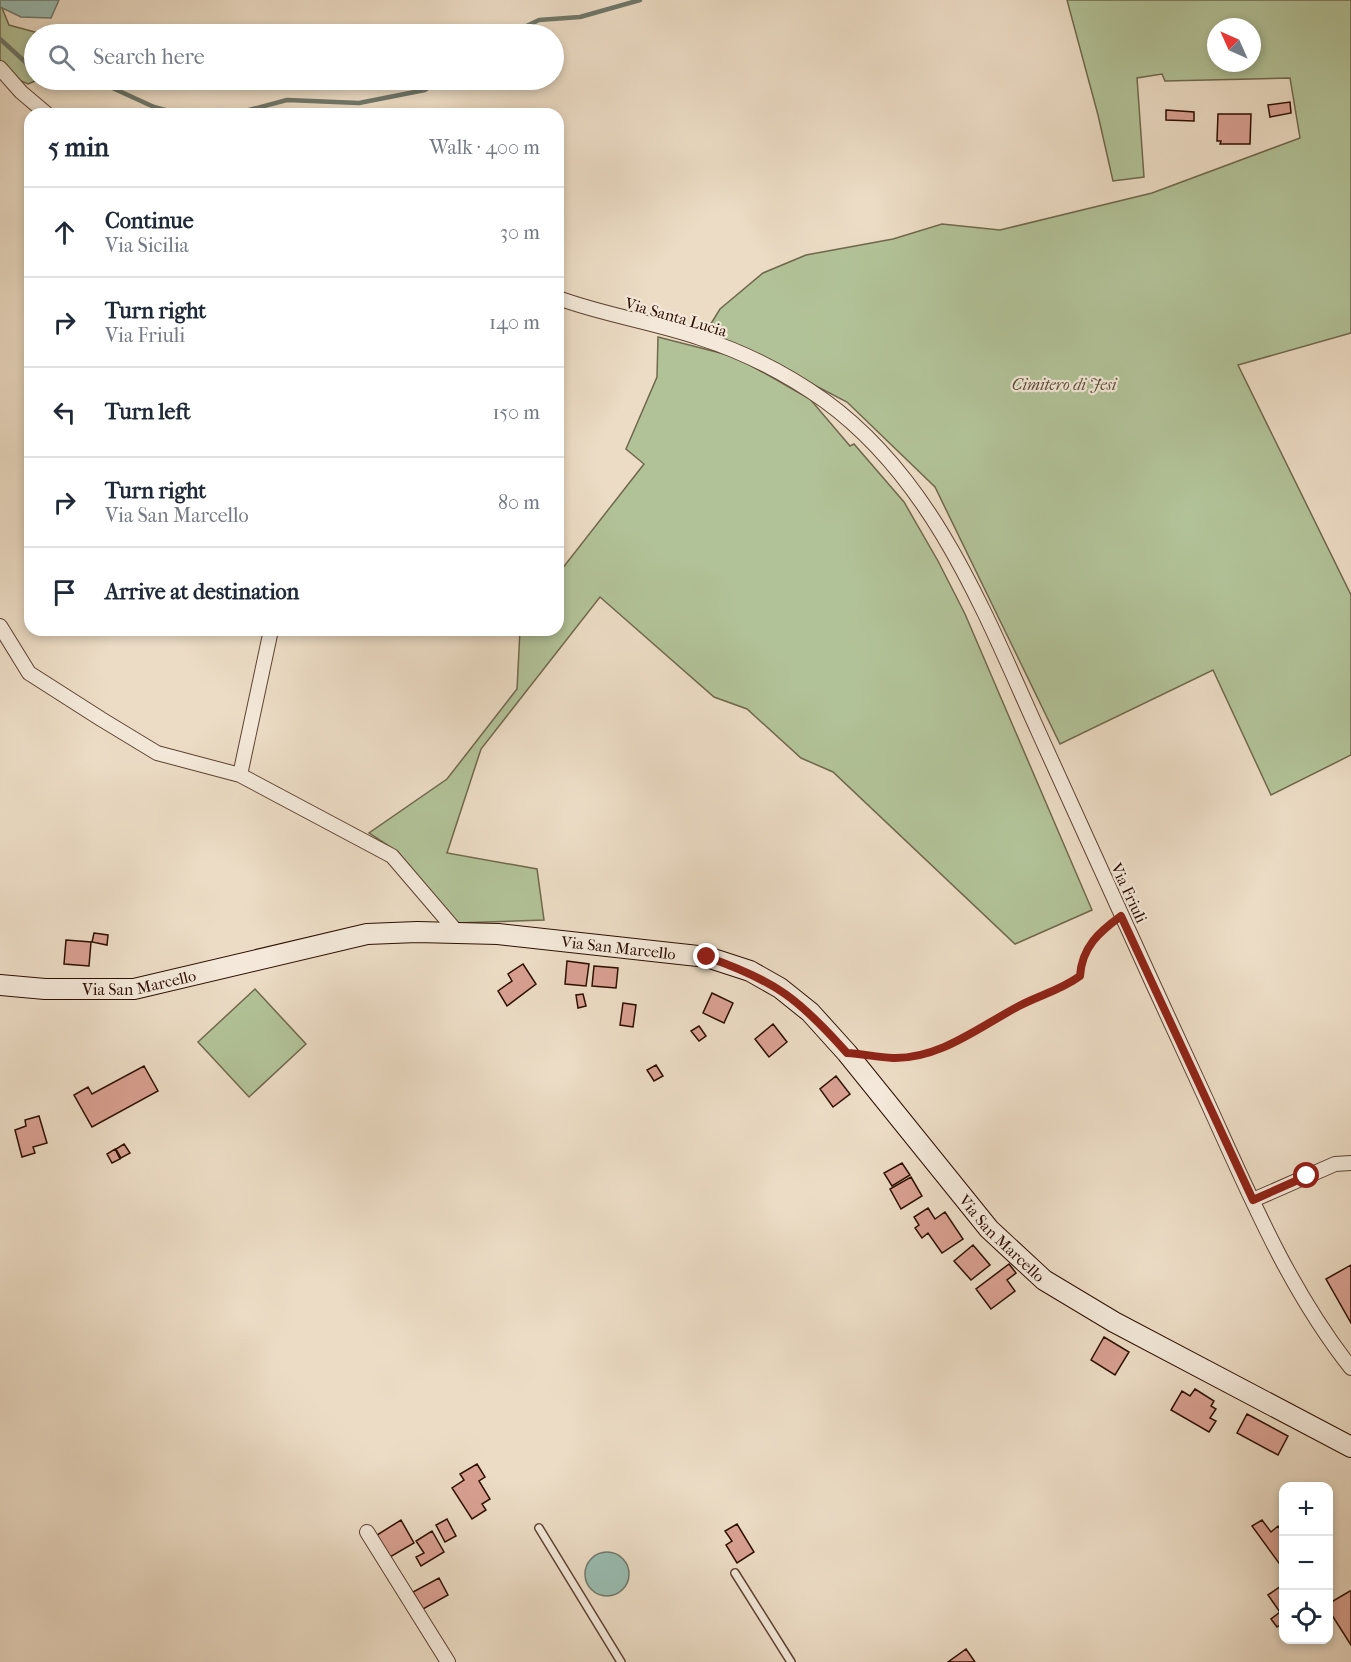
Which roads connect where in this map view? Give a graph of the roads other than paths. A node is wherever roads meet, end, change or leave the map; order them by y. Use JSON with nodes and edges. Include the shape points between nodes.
{"nodes":[{"id":1,"x":0,"y":68,"type":"edge"},
{"id":2,"x":40,"y":108,"type":"edge"},
{"id":3,"x":564,"y":300,"type":"edge"},
{"id":4,"x":868,"y":439,"type":"joint"},
{"id":5,"x":0,"y":626,"type":"edge"},
{"id":6,"x":270,"y":636,"type":"edge"},
{"id":7,"x":240,"y":775,"type":"junction"},
{"id":8,"x":457,"y":932,"type":"junction"},
{"id":9,"x":0,"y":985,"type":"edge"},
{"id":10,"x":1351,"y":1163,"type":"edge"},
{"id":11,"x":1253,"y":1200,"type":"junction"},
{"id":12,"x":1351,"y":1368,"type":"edge"},
{"id":13,"x":1351,"y":1447,"type":"edge"},
{"id":14,"x":539,"y":1528,"type":"dead end"},
{"id":15,"x":367,"y":1532,"type":"dead end"},
{"id":16,"x":735,"y":1573,"type":"dead end"},
{"id":17,"x":448,"y":1662,"type":"edge"},
{"id":18,"x":621,"y":1662,"type":"edge"},
{"id":19,"x":791,"y":1662,"type":"edge"}],
"edges":[{"from":1,"to":2,"type":"street"},
{"from":3,"to":4,"type":"street","name":"Via Santa Lucia","via":[[700,338],[767,365],[828,403]]},
{"from":4,"to":11,"type":"street","name":"Via Friuli","via":[[912,490],[950,544],[986,614]]},
{"from":5,"to":7,"type":"street","via":[[30,673],[101,719],[157,753]]},
{"from":6,"to":7,"type":"street"},
{"from":7,"to":8,"type":"street","via":[[392,856]]},
{"from":8,"to":9,"type":"main road","name":"Via San Marcello","via":[[367,934],[134,989],[45,990]]},
{"from":8,"to":13,"type":"main road","name":"Via San Marcello","via":[[707,957],[750,971],[780,988],[810,1012],[847,1053],[989,1229],[1044,1280],[1114,1322]]},
{"from":10,"to":11,"type":"street","via":[[1335,1164]]},
{"from":11,"to":12,"type":"street","name":"Via Friuli","via":[[1283,1265],[1322,1331]]},
{"from":14,"to":18,"type":"lane"},
{"from":15,"to":17,"type":"street"},
{"from":16,"to":19,"type":"lane"}]}
